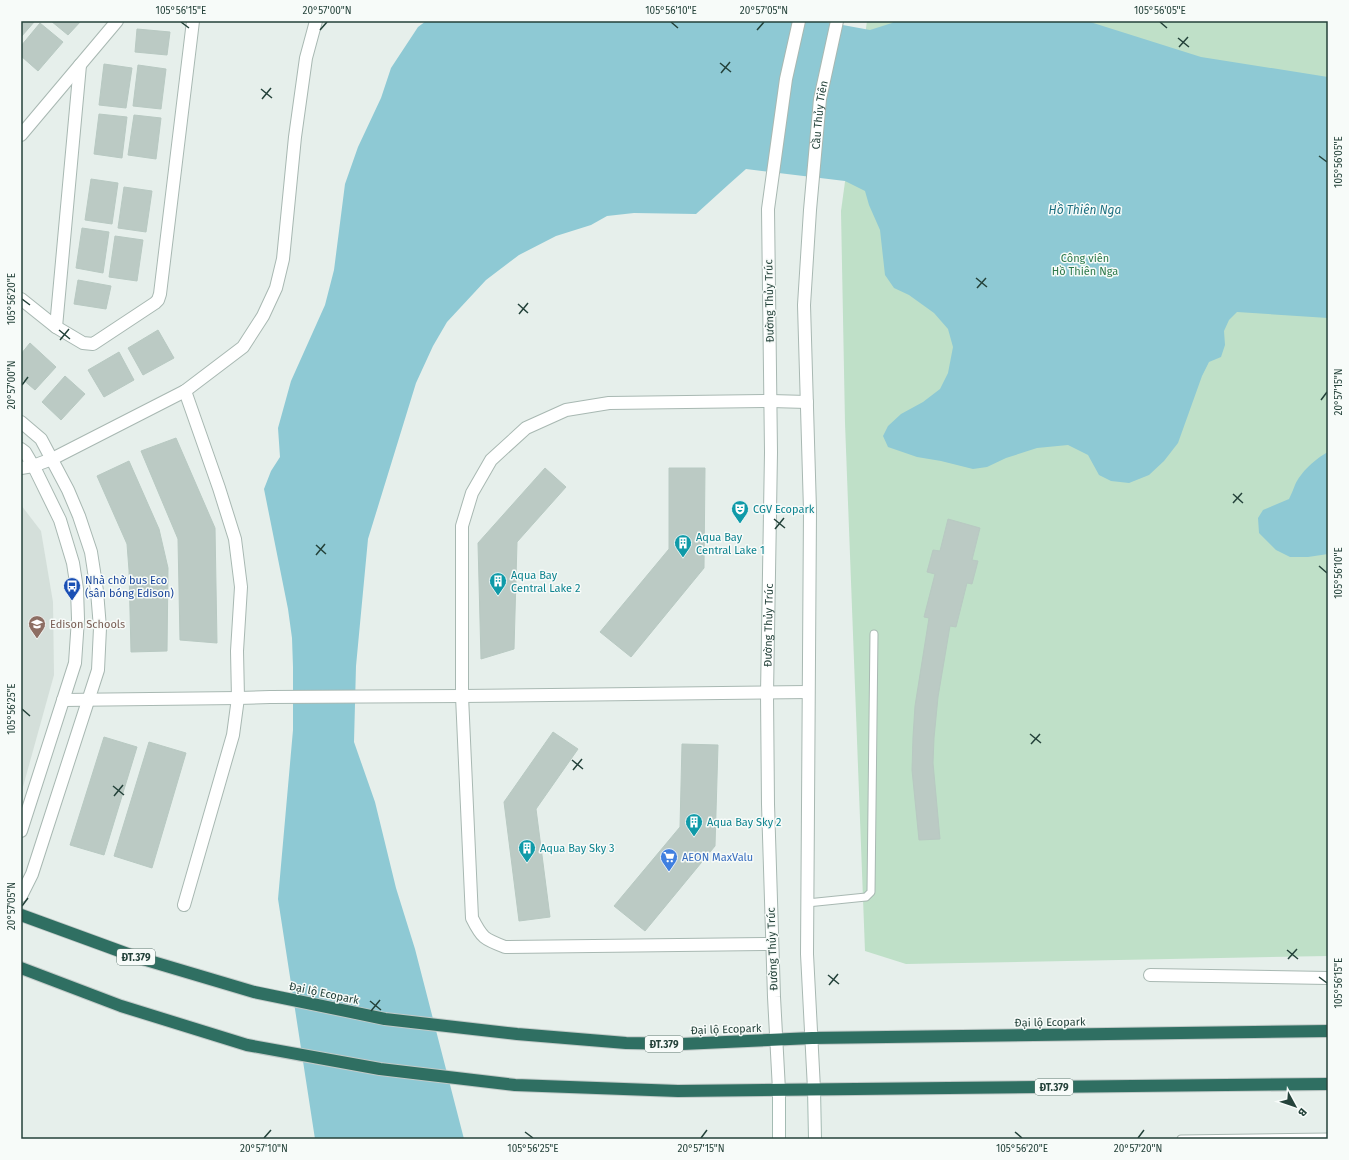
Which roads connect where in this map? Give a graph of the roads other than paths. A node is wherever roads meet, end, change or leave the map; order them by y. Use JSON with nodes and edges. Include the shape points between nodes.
{"nodes":[{"id":1,"x":117,"y":21,"type":"edge"},
{"id":2,"x":193,"y":21,"type":"edge"},
{"id":3,"x":316,"y":21,"type":"edge"},
{"id":4,"x":799,"y":21,"type":"edge"},
{"id":5,"x":837,"y":21,"type":"edge"},
{"id":6,"x":80,"y":65,"type":"junction"},
{"id":7,"x":21,"y":135,"type":"edge"},
{"id":8,"x":21,"y":299,"type":"edge"},
{"id":9,"x":56,"y":328,"type":"junction"},
{"id":10,"x":185,"y":391,"type":"junction"},
{"id":11,"x":771,"y":401,"type":"junction"},
{"id":12,"x":807,"y":402,"type":"junction"},
{"id":13,"x":21,"y":422,"type":"edge"},
{"id":14,"x":21,"y":449,"type":"edge"},
{"id":15,"x":52,"y":459,"type":"junction"},
{"id":16,"x":33,"y":466,"type":"junction"},
{"id":17,"x":21,"y":468,"type":"edge"},
{"id":18,"x":874,"y":634,"type":"dead end"},
{"id":19,"x":808,"y":692,"type":"junction"},
{"id":20,"x":767,"y":694,"type":"junction"},
{"id":21,"x":462,"y":696,"type":"junction"},
{"id":22,"x":238,"y":698,"type":"junction"},
{"id":23,"x":88,"y":699,"type":"junction"},
{"id":24,"x":63,"y":700,"type":"junction"},
{"id":25,"x":21,"y":831,"type":"edge"},
{"id":26,"x":21,"y":896,"type":"edge"},
{"id":27,"x":807,"y":903,"type":"junction"},
{"id":28,"x":184,"y":905,"type":"dead end"},
{"id":29,"x":21,"y":915,"type":"edge"},
{"id":30,"x":772,"y":944,"type":"junction"},
{"id":31,"x":21,"y":968,"type":"edge"},
{"id":32,"x":1150,"y":975,"type":"dead end"},
{"id":33,"x":1328,"y":978,"type":"edge"},
{"id":34,"x":1328,"y":1031,"type":"edge"},
{"id":35,"x":812,"y":1038,"type":"junction"},
{"id":36,"x":776,"y":1041,"type":"junction"},
{"id":37,"x":1328,"y":1084,"type":"edge"},
{"id":38,"x":814,"y":1089,"type":"junction"},
{"id":39,"x":779,"y":1090,"type":"junction"},
{"id":40,"x":1328,"y":1137,"type":"edge"},
{"id":41,"x":779,"y":1139,"type":"edge"},
{"id":42,"x":815,"y":1139,"type":"edge"},
{"id":43,"x":1181,"y":1139,"type":"edge"}],
"edges":[{"from":1,"to":6,"type":"street"},
{"from":2,"to":9,"type":"street","via":[[158,300],[93,344],[84,343]]},
{"from":3,"to":10,"type":"street","via":[[305,66],[283,259],[276,288],[263,316],[243,347]]},
{"from":4,"to":11,"type":"street","name":"Đường Thủy Trúc","via":[[786,79],[768,209]]},
{"from":5,"to":12,"type":"street","name":"Cầu Thủy Tiên","via":[[820,99],[810,210],[804,305]]},
{"from":6,"to":7,"type":"street"},
{"from":6,"to":9,"type":"street"},
{"from":8,"to":9,"type":"street"},
{"from":10,"to":15,"type":"street"},
{"from":10,"to":22,"type":"street","via":[[220,488],[235,539],[241,587]]},
{"from":11,"to":12,"type":"street"},
{"from":11,"to":20,"type":"street","name":"Đường Thủy Trúc"},
{"from":11,"to":21,"type":"street","via":[[609,403],[566,410],[526,428],[491,460],[472,493],[462,526]]},
{"from":12,"to":19,"type":"street","via":[[810,510]]},
{"from":13,"to":15,"type":"street","via":[[41,439]]},
{"from":14,"to":16,"type":"street"},
{"from":15,"to":16,"type":"street"},
{"from":15,"to":23,"type":"street","via":[[79,516],[91,552],[97,590],[100,628],[98,670]]},
{"from":16,"to":17,"type":"street"},
{"from":16,"to":24,"type":"street","via":[[60,520],[76,582],[78,619],[75,663]]},
{"from":18,"to":27,"type":"lane","via":[[872,892],[866,897]]},
{"from":19,"to":20,"type":"street"},
{"from":19,"to":27,"type":"street"},
{"from":20,"to":21,"type":"street"},
{"from":20,"to":30,"type":"street","name":"Đường Thủy Trúc"},
{"from":21,"to":22,"type":"street"},
{"from":21,"to":30,"type":"street","via":[[472,918],[480,934],[505,947]]},
{"from":22,"to":23,"type":"street"},
{"from":22,"to":28,"type":"street","via":[[233,735]]},
{"from":23,"to":24,"type":"street"},
{"from":23,"to":26,"type":"street","via":[[32,874]]},
{"from":24,"to":25,"type":"street"},
{"from":27,"to":35,"type":"street"},
{"from":29,"to":36,"type":"highway","name":"Đại lộ Ecopark","number":"ĐT.379","via":[[136,957],[254,992],[385,1019],[626,1043]]},
{"from":30,"to":36,"type":"street","name":"Đường Thủy Trúc"},
{"from":31,"to":39,"type":"highway","number":"ĐT.379","via":[[121,1006],[247,1044],[380,1069],[515,1085],[678,1092]]},
{"from":32,"to":33,"type":"street"},
{"from":34,"to":35,"type":"highway","name":"Đại lộ Ecopark","number":"ĐT.379"},
{"from":35,"to":36,"type":"highway","name":"Đại lộ Ecopark","number":"ĐT.379"},
{"from":35,"to":38,"type":"street"},
{"from":36,"to":39,"type":"street","name":"Đường Thủy Trúc"},
{"from":37,"to":38,"type":"highway","number":"ĐT.379"},
{"from":38,"to":39,"type":"highway","number":"ĐT.379"},
{"from":38,"to":42,"type":"street"},
{"from":39,"to":41,"type":"street","name":"Đường Thủy Trúc"},
{"from":40,"to":43,"type":"lane"}]}
